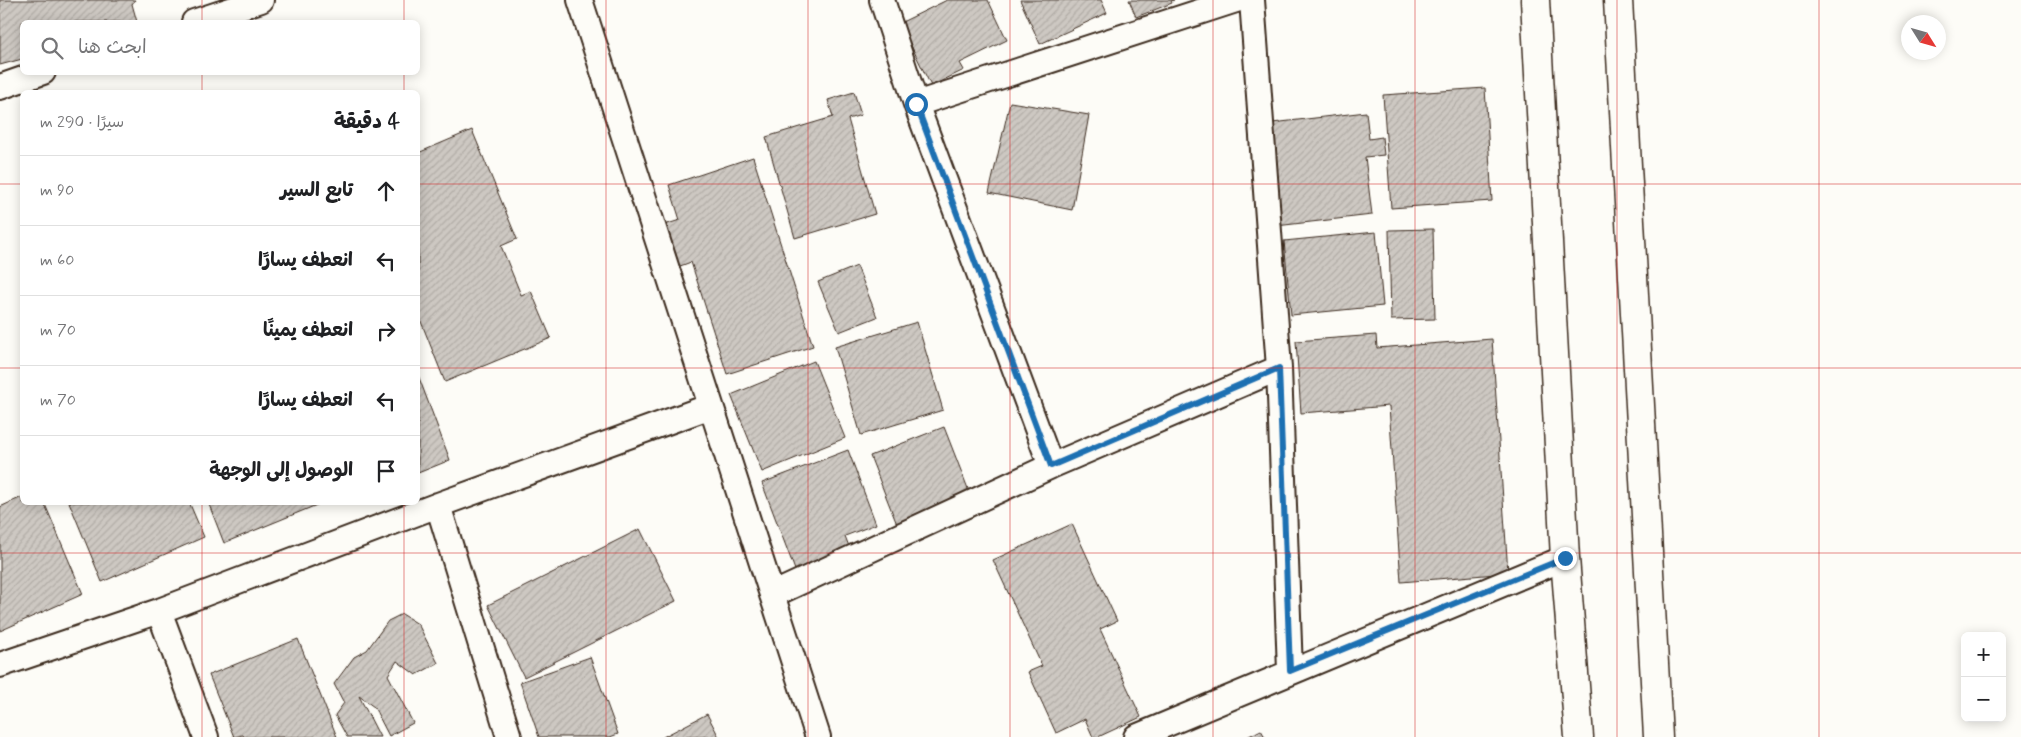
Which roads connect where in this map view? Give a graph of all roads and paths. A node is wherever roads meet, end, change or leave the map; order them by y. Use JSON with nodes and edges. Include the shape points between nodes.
{"nodes":[{"id":1,"x":261,"y":0,"type":"edge"},
{"id":2,"x":580,"y":0,"type":"edge"},
{"id":3,"x":882,"y":0,"type":"edge"},
{"id":4,"x":1236,"y":0,"type":"edge"},
{"id":5,"x":1252,"y":0,"type":"edge"},
{"id":6,"x":1536,"y":0,"type":"edge"},
{"id":7,"x":1618,"y":0,"type":"edge"},
{"id":8,"x":200,"y":20,"type":"edge"},
{"id":9,"x":34,"y":75,"type":"edge"},
{"id":10,"x":0,"y":87,"type":"edge"},
{"id":11,"x":916,"y":104,"type":"junction"},
{"id":12,"x":1279,"y":368,"type":"junction"},
{"id":13,"x":711,"y":406,"type":"junction"},
{"id":14,"x":1051,"y":466,"type":"junction"},
{"id":15,"x":438,"y":505,"type":"junction"},
{"id":16,"x":1565,"y":558,"type":"junction"},
{"id":17,"x":772,"y":595,"type":"junction"},
{"id":18,"x":158,"y":611,"type":"junction"},
{"id":19,"x":0,"y":665,"type":"edge"},
{"id":20,"x":1290,"y":671,"type":"junction"},
{"id":21,"x":206,"y":737,"type":"edge"},
{"id":22,"x":510,"y":737,"type":"edge"},
{"id":23,"x":818,"y":737,"type":"edge"},
{"id":24,"x":1136,"y":737,"type":"edge"},
{"id":25,"x":1579,"y":737,"type":"edge"},
{"id":26,"x":1658,"y":737,"type":"edge"}],
"edges":[{"from":1,"to":8,"type":"street"},
{"from":2,"to":13,"type":"street"},
{"from":3,"to":11,"type":"street"},
{"from":4,"to":11,"type":"street"},
{"from":5,"to":12,"type":"street"},
{"from":6,"to":16,"type":"street"},
{"from":7,"to":26,"type":"street"},
{"from":9,"to":10,"type":"street"},
{"from":11,"to":14,"type":"street"},
{"from":12,"to":14,"type":"street"},
{"from":12,"to":20,"type":"street"},
{"from":13,"to":15,"type":"street"},
{"from":13,"to":17,"type":"street"},
{"from":14,"to":17,"type":"street"},
{"from":15,"to":18,"type":"street"},
{"from":15,"to":22,"type":"street"},
{"from":16,"to":20,"type":"street"},
{"from":16,"to":25,"type":"street"},
{"from":17,"to":23,"type":"street"},
{"from":18,"to":19,"type":"street"},
{"from":18,"to":21,"type":"street"},
{"from":20,"to":24,"type":"street"}]}
